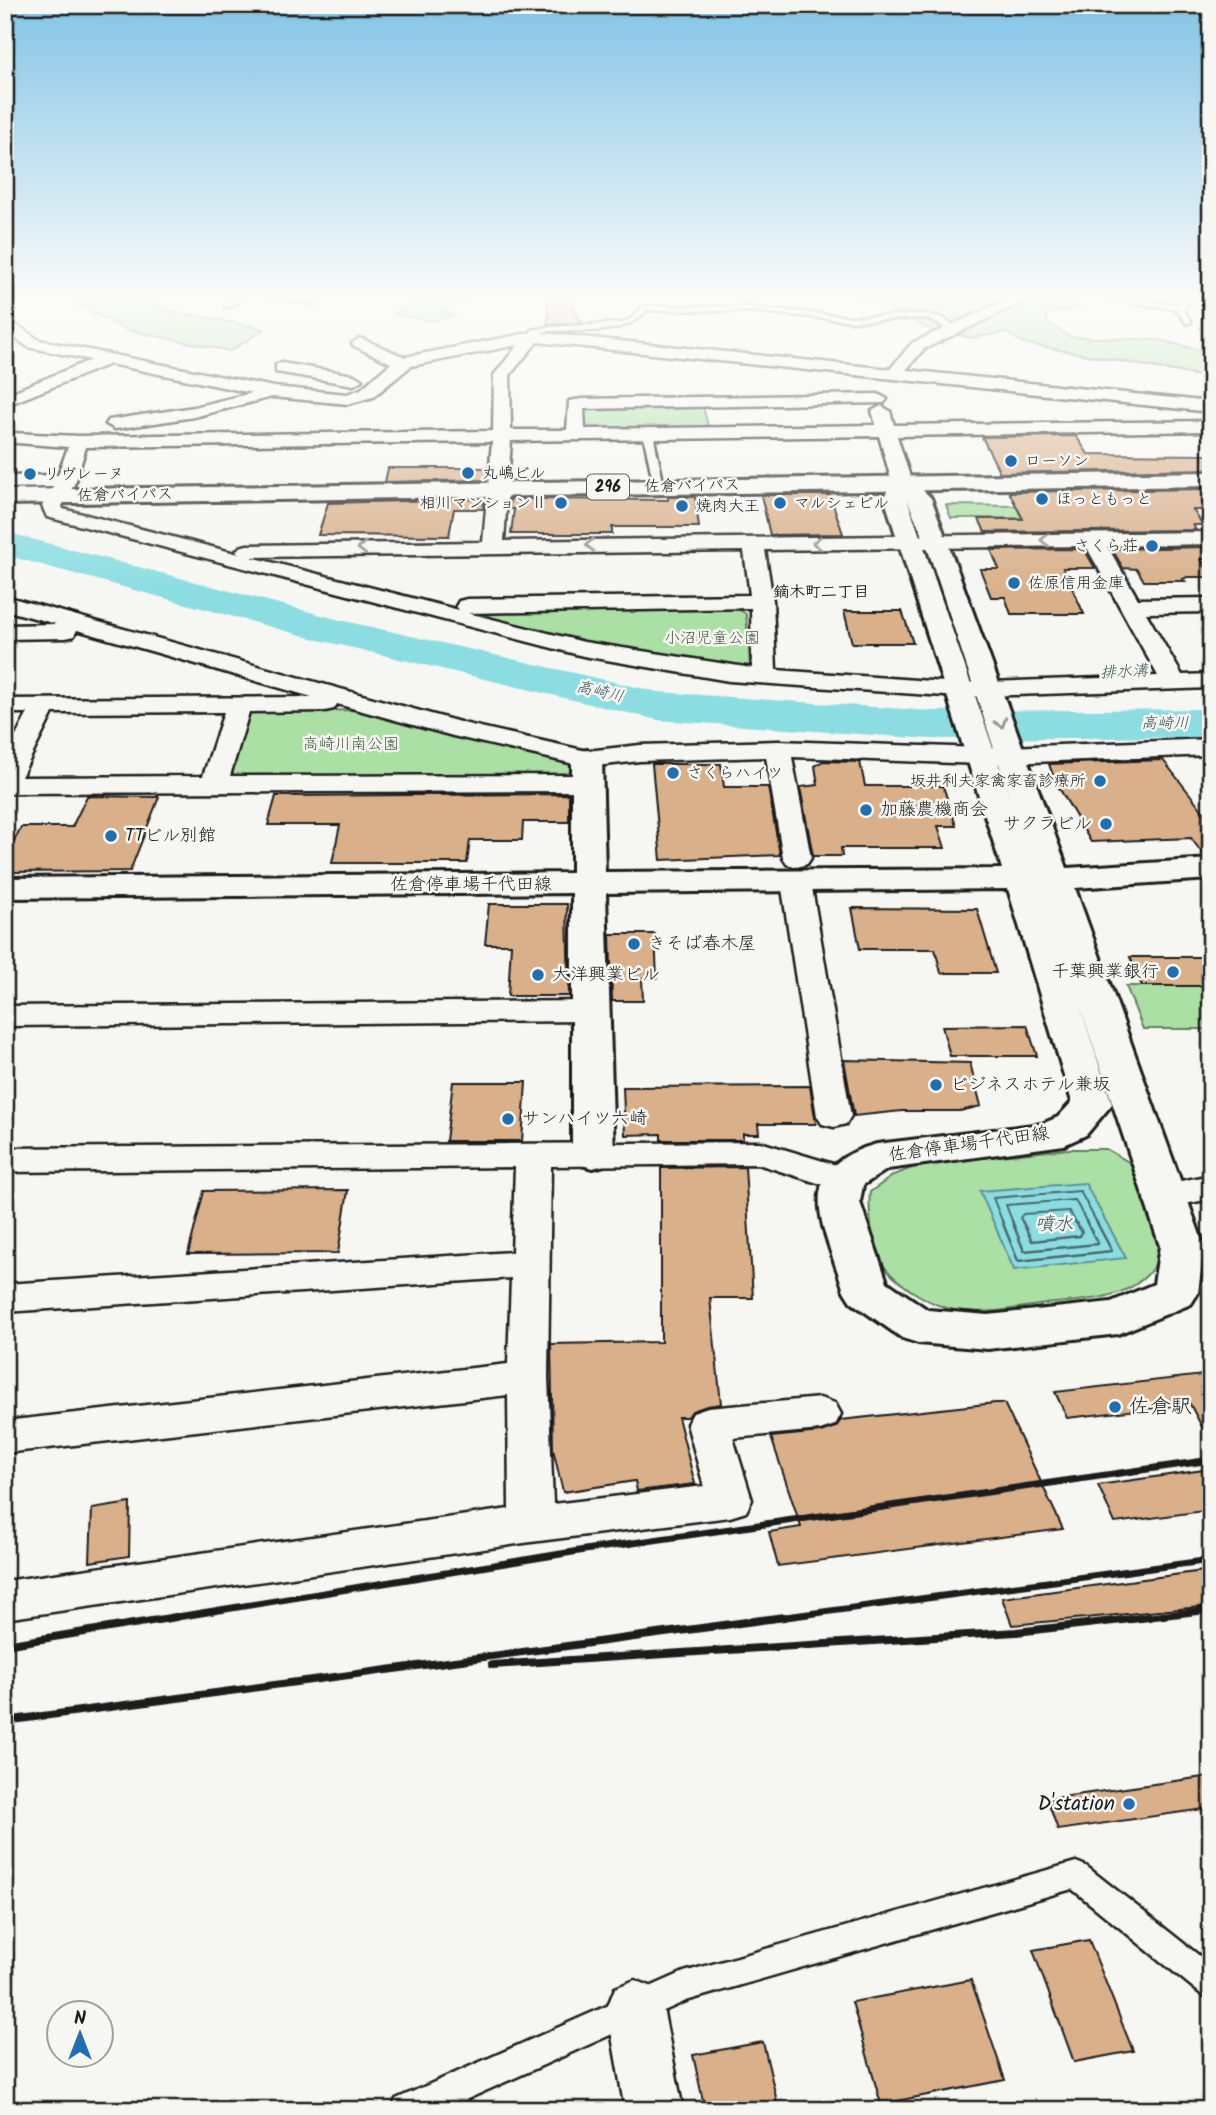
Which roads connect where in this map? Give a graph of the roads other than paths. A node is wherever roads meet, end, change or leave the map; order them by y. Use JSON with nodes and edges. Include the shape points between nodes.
{"nodes":[{"id":1,"x":255,"y":397,"type":"edge"},
{"id":2,"x":324,"y":397,"type":"edge"},
{"id":3,"x":360,"y":397,"type":"edge"},
{"id":4,"x":502,"y":397,"type":"edge"},
{"id":5,"x":710,"y":397,"type":"edge"},
{"id":6,"x":1112,"y":397,"type":"edge"},
{"id":7,"x":878,"y":399,"type":"joint"},
{"id":8,"x":710,"y":403,"type":"junction"},
{"id":9,"x":1211,"y":407,"type":"edge"},
{"id":10,"x":1211,"y":426,"type":"edge"},
{"id":11,"x":887,"y":430,"type":"junction"},
{"id":12,"x":716,"y":433,"type":"junction"},
{"id":13,"x":648,"y":434,"type":"junction"},
{"id":14,"x":502,"y":435,"type":"junction"},
{"id":15,"x":576,"y":435,"type":"junction"},
{"id":16,"x":8,"y":438,"type":"edge"},
{"id":17,"x":79,"y":442,"type":"junction"},
{"id":18,"x":1211,"y":479,"type":"edge"},
{"id":19,"x":5,"y":482,"type":"edge"},
{"id":20,"x":902,"y":483,"type":"junction"},
{"id":21,"x":659,"y":486,"type":"junction"},
{"id":22,"x":497,"y":488,"type":"junction"},
{"id":23,"x":62,"y":489,"type":"junction"},
{"id":24,"x":5,"y":497,"type":"edge"},
{"id":25,"x":1211,"y":537,"type":"edge"},
{"id":26,"x":1093,"y":539,"type":"junction"},
{"id":27,"x":910,"y":541,"type":"junction"},
{"id":28,"x":937,"y":541,"type":"junction"},
{"id":29,"x":754,"y":544,"type":"junction"},
{"id":30,"x":493,"y":546,"type":"junction"},
{"id":31,"x":203,"y":552,"type":"junction"},
{"id":32,"x":762,"y":601,"type":"junction"},
{"id":33,"x":5,"y":603,"type":"edge"},
{"id":34,"x":1211,"y":605,"type":"edge"},
{"id":35,"x":1134,"y":606,"type":"junction"},
{"id":36,"x":426,"y":607,"type":"junction"},
{"id":37,"x":104,"y":631,"type":"junction"},
{"id":38,"x":5,"y":632,"type":"edge"},
{"id":39,"x":764,"y":676,"type":"junction"},
{"id":40,"x":1211,"y":681,"type":"edge"},
{"id":41,"x":1174,"y":682,"type":"junction"},
{"id":42,"x":959,"y":690,"type":"junction"},
{"id":43,"x":989,"y":690,"type":"junction"},
{"id":44,"x":349,"y":700,"type":"junction"},
{"id":45,"x":239,"y":705,"type":"junction"},
{"id":46,"x":5,"y":706,"type":"edge"},
{"id":47,"x":44,"y":706,"type":"junction"},
{"id":48,"x":778,"y":749,"type":"junction"},
{"id":49,"x":1209,"y":751,"type":"edge"},
{"id":50,"x":1013,"y":755,"type":"junction"},
{"id":51,"x":981,"y":756,"type":"junction"},
{"id":52,"x":587,"y":771,"type":"junction"},
{"id":53,"x":5,"y":784,"type":"edge"},
{"id":54,"x":214,"y":784,"type":"junction"},
{"id":55,"x":1211,"y":869,"type":"edge"},
{"id":56,"x":796,"y":870,"type":"junction"},
{"id":57,"x":1037,"y":877,"type":"junction"},
{"id":58,"x":587,"y":885,"type":"junction"},
{"id":59,"x":5,"y":888,"type":"edge"},
{"id":60,"x":590,"y":1010,"type":"junction"},
{"id":61,"x":5,"y":1016,"type":"edge"},
{"id":62,"x":834,"y":1116,"type":"dead end"},
{"id":63,"x":593,"y":1155,"type":"junction"},
{"id":64,"x":533,"y":1156,"type":"junction"},
{"id":65,"x":5,"y":1160,"type":"edge"},
{"id":66,"x":843,"y":1179,"type":"junction"},
{"id":67,"x":1211,"y":1187,"type":"edge"},
{"id":68,"x":1163,"y":1196,"type":"junction"},
{"id":69,"x":529,"y":1264,"type":"junction"},
{"id":70,"x":5,"y":1298,"type":"edge"},
{"id":71,"x":528,"y":1377,"type":"junction"},
{"id":72,"x":820,"y":1414,"type":"dead end"},
{"id":73,"x":5,"y":1437,"type":"edge"},
{"id":74,"x":531,"y":1524,"type":"junction"},
{"id":75,"x":5,"y":1600,"type":"edge"},
{"id":76,"x":1211,"y":1984,"type":"edge"},
{"id":77,"x":635,"y":2008,"type":"junction"},
{"id":78,"x":407,"y":2110,"type":"edge"},
{"id":79,"x":654,"y":2110,"type":"edge"}],
"edges":[{"from":1,"to":16,"type":"street","via":[[194,412]]},
{"from":2,"to":3,"type":"street"},
{"from":4,"to":14,"type":"street"},
{"from":5,"to":8,"type":"street"},
{"from":6,"to":9,"type":"street"},
{"from":7,"to":8,"type":"street"},
{"from":7,"to":11,"type":"street"},
{"from":8,"to":12,"type":"street"},
{"from":8,"to":15,"type":"street","via":[[575,405]]},
{"from":10,"to":11,"type":"street"},
{"from":11,"to":12,"type":"street"},
{"from":11,"to":20,"type":"street"},
{"from":12,"to":13,"type":"street"},
{"from":13,"to":15,"type":"street"},
{"from":13,"to":21,"type":"lane"},
{"from":14,"to":15,"type":"street"},
{"from":14,"to":17,"type":"street"},
{"from":14,"to":22,"type":"street"},
{"from":16,"to":17,"type":"street"},
{"from":17,"to":23,"type":"street"},
{"from":18,"to":20,"type":"main road","name":"佐倉バイパス","number":"296"},
{"from":19,"to":23,"type":"street"},
{"from":20,"to":21,"type":"main road","name":"佐倉バイパス","number":"296"},
{"from":20,"to":27,"type":"main road","via":[[895,497]]},
{"from":20,"to":28,"type":"main road","via":[[920,498]]},
{"from":21,"to":22,"type":"main road","name":"佐倉バイパス","number":"296"},
{"from":22,"to":23,"type":"main road","name":"佐倉バイパス","number":"296"},
{"from":22,"to":30,"type":"street"},
{"from":23,"to":24,"type":"main road","name":"佐倉バイパス","number":"296"},
{"from":23,"to":31,"type":"street","via":[[52,506],[54,513]]},
{"from":25,"to":26,"type":"street"},
{"from":26,"to":28,"type":"street","one_way":true},
{"from":26,"to":35,"type":"street"},
{"from":27,"to":28,"type":"street"},
{"from":27,"to":29,"type":"street","one_way":true},
{"from":27,"to":42,"type":"main road"},
{"from":28,"to":43,"type":"main road"},
{"from":29,"to":30,"type":"street","one_way":true},
{"from":29,"to":32,"type":"street"},
{"from":30,"to":31,"type":"street","one_way":true},
{"from":31,"to":36,"type":"street"},
{"from":32,"to":36,"type":"street"},
{"from":32,"to":39,"type":"street"},
{"from":33,"to":37,"type":"street"},
{"from":34,"to":35,"type":"street"},
{"from":35,"to":41,"type":"street"},
{"from":36,"to":39,"type":"street","via":[[583,649],[686,668]]},
{"from":37,"to":38,"type":"street"},
{"from":37,"to":44,"type":"street"},
{"from":39,"to":42,"type":"street"},
{"from":40,"to":41,"type":"street"},
{"from":41,"to":43,"type":"street"},
{"from":42,"to":43,"type":"street"},
{"from":42,"to":51,"type":"main road"},
{"from":43,"to":50,"type":"main road","one_way":true},
{"from":44,"to":45,"type":"street"},
{"from":44,"to":52,"type":"street","via":[[523,746]]},
{"from":45,"to":47,"type":"street"},
{"from":45,"to":54,"type":"street"},
{"from":46,"to":47,"type":"street"},
{"from":47,"to":53,"type":"street"},
{"from":48,"to":51,"type":"street"},
{"from":48,"to":52,"type":"street","via":[[640,753]]},
{"from":48,"to":56,"type":"street"},
{"from":49,"to":50,"type":"street"},
{"from":50,"to":51,"type":"street"},
{"from":50,"to":57,"type":"main road"},
{"from":51,"to":57,"type":"main road"},
{"from":52,"to":54,"type":"street"},
{"from":52,"to":58,"type":"main road"},
{"from":53,"to":54,"type":"street"},
{"from":55,"to":57,"type":"main road"},
{"from":56,"to":57,"type":"main road","name":"佐倉停車場千代田線"},
{"from":56,"to":58,"type":"main road","name":"佐倉停車場千代田線"},
{"from":56,"to":62,"type":"street"},
{"from":57,"to":66,"type":"main road","name":"佐倉停車場千代田線","via":[[1092,1104],[1072,1126],[1050,1136],[877,1157]]},
{"from":57,"to":68,"type":"main road"},
{"from":58,"to":59,"type":"main road","name":"佐倉停車場千代田線"},
{"from":58,"to":60,"type":"main road"},
{"from":60,"to":61,"type":"street"},
{"from":60,"to":63,"type":"main road"},
{"from":63,"to":64,"type":"street"},
{"from":63,"to":66,"type":"street","via":[[760,1153]]},
{"from":64,"to":65,"type":"street"},
{"from":64,"to":69,"type":"street"},
{"from":66,"to":68,"type":"main road","via":[[839,1202],[867,1291],[918,1326],[988,1332],[1118,1318],[1175,1293],[1182,1245]]},
{"from":67,"to":68,"type":"street"},
{"from":69,"to":70,"type":"street"},
{"from":69,"to":71,"type":"street"},
{"from":71,"to":73,"type":"street"},
{"from":71,"to":74,"type":"street"},
{"from":72,"to":74,"type":"street","via":[[708,1424],[730,1500]]},
{"from":74,"to":75,"type":"street"},
{"from":76,"to":77,"type":"lane","via":[[1076,1875],[684,1987]]},
{"from":77,"to":78,"type":"lane"},
{"from":77,"to":79,"type":"street"}]}
